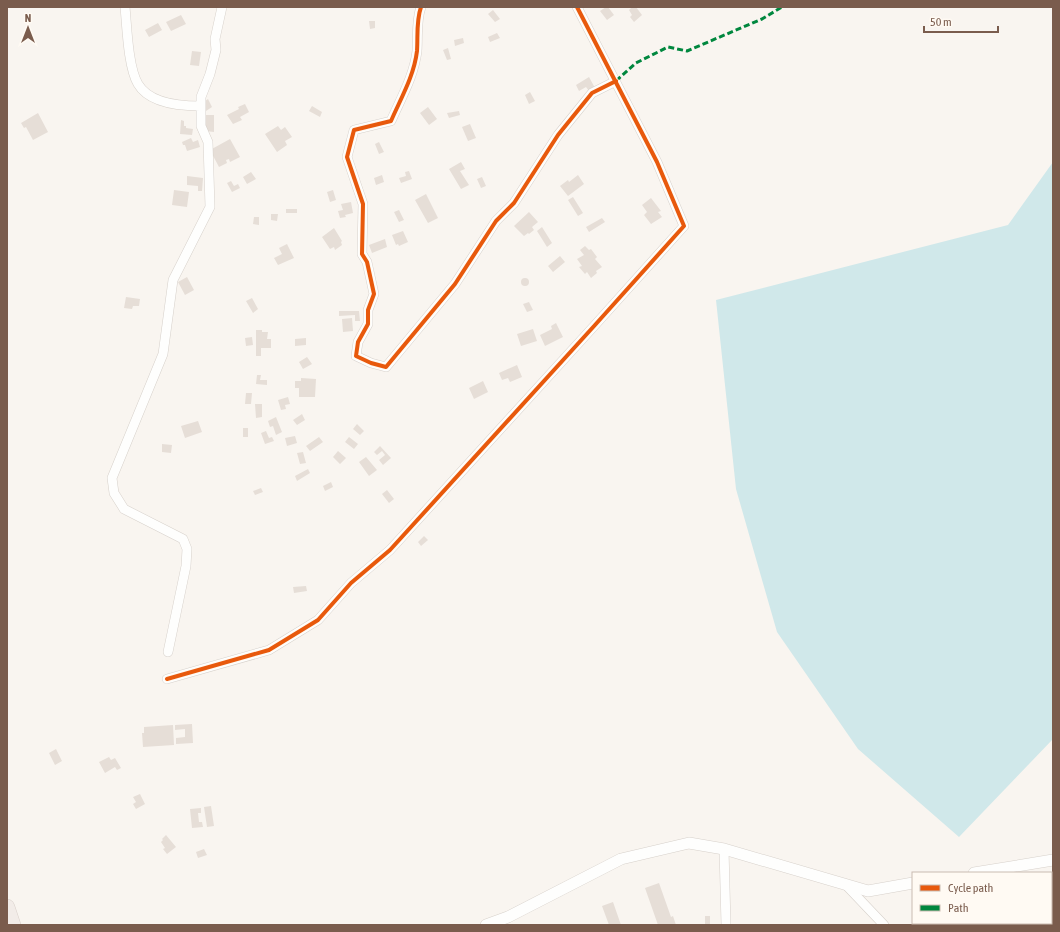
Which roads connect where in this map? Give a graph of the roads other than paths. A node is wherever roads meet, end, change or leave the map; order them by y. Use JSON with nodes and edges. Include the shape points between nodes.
{"nodes":[{"id":1,"x":125,"y":7,"type":"edge"},
{"id":2,"x":222,"y":7,"type":"edge"},
{"id":3,"x":421,"y":7,"type":"edge"},
{"id":4,"x":577,"y":7,"type":"edge"},
{"id":5,"x":616,"y":81,"type":"junction"},
{"id":6,"x":200,"y":106,"type":"junction"},
{"id":7,"x":168,"y":652,"type":"dead end"},
{"id":8,"x":167,"y":679,"type":"dead end"},
{"id":9,"x":724,"y":849,"type":"junction"},
{"id":10,"x":1053,"y":860,"type":"edge"},
{"id":11,"x":980,"y":872,"type":"edge"},
{"id":12,"x":912,"y":883,"type":"edge"},
{"id":13,"x":845,"y":884,"type":"junction"},
{"id":14,"x":7,"y":907,"type":"edge"},
{"id":15,"x":13,"y":925,"type":"edge"},
{"id":16,"x":486,"y":925,"type":"edge"},
{"id":17,"x":726,"y":925,"type":"edge"},
{"id":18,"x":884,"y":925,"type":"edge"}],
"edges":[{"from":1,"to":6,"type":"street","via":[[131,60],[137,83],[147,93],[163,102]]},
{"from":2,"to":6,"type":"street","via":[[215,39],[215,55],[200,97]]},
{"from":3,"to":5,"type":"street","via":[[416,35],[417,50],[410,80],[391,121],[354,130],[348,157],[363,204],[362,254],[367,262],[374,294],[368,310],[368,324],[358,342],[356,356],[371,364],[386,367],[455,284],[496,221],[514,203],[558,134],[592,93]]},
{"from":4,"to":5,"type":"street"},
{"from":5,"to":8,"type":"street","via":[[657,162],[684,226],[390,550],[351,584],[318,620],[269,650]]},
{"from":6,"to":7,"type":"street","via":[[200,126],[208,142],[210,207],[173,280],[163,354],[112,478],[114,493],[124,509],[184,539],[187,549],[186,566]]},
{"from":9,"to":13,"type":"street"},
{"from":9,"to":16,"type":"street","via":[[689,843],[621,859],[508,917]]},
{"from":9,"to":17,"type":"street"},
{"from":10,"to":11,"type":"street"},
{"from":12,"to":13,"type":"street","via":[[868,891]]},
{"from":13,"to":18,"type":"street"},
{"from":14,"to":15,"type":"highway"}]}
